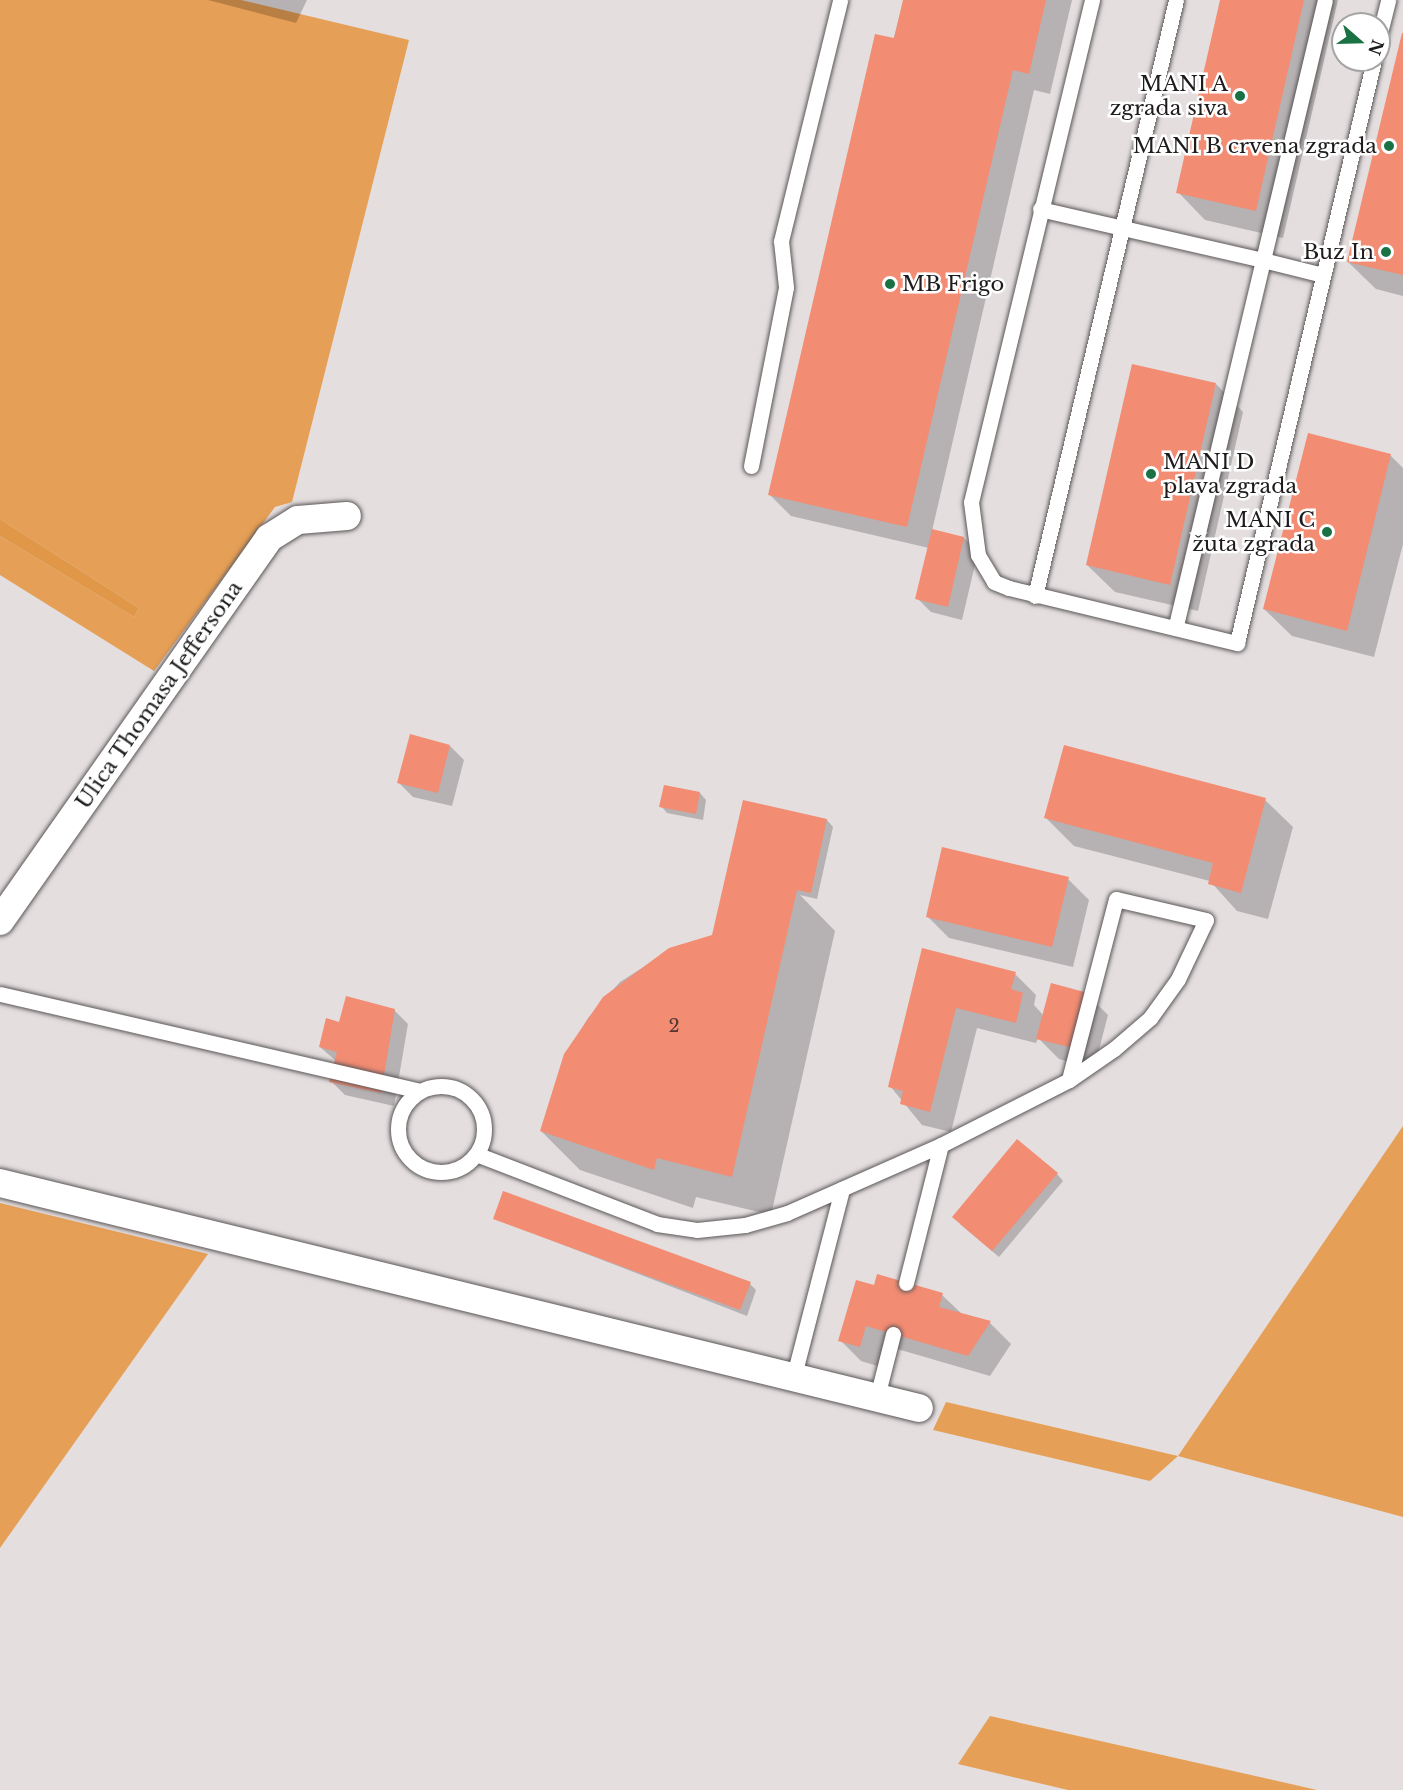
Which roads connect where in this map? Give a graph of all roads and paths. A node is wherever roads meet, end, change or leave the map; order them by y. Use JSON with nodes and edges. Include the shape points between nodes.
{"nodes":[{"id":1,"x":840,"y":0,"type":"edge"},
{"id":2,"x":1092,"y":0,"type":"edge"},
{"id":3,"x":1176,"y":0,"type":"edge"},
{"id":4,"x":1325,"y":0,"type":"edge"},
{"id":5,"x":1371,"y":72,"type":"edge"},
{"id":6,"x":1040,"y":209,"type":"junction"},
{"id":7,"x":1123,"y":230,"type":"junction"},
{"id":8,"x":1263,"y":260,"type":"junction"},
{"id":9,"x":1323,"y":275,"type":"junction"},
{"id":10,"x":751,"y":466,"type":"dead end"},
{"id":11,"x":347,"y":516,"type":"dead end"},
{"id":12,"x":1035,"y":596,"type":"junction"},
{"id":13,"x":1175,"y":628,"type":"junction"},
{"id":14,"x":0,"y":921,"type":"edge"},
{"id":15,"x":0,"y":994,"type":"edge"},
{"id":16,"x":1069,"y":1080,"type":"junction"},
{"id":17,"x":420,"y":1091,"type":"junction"},
{"id":18,"x":941,"y":1145,"type":"junction"},
{"id":19,"x":476,"y":1154,"type":"junction"},
{"id":20,"x":0,"y":1183,"type":"edge"},
{"id":21,"x":842,"y":1189,"type":"junction"},
{"id":22,"x":906,"y":1283,"type":"dead end"},
{"id":23,"x":894,"y":1334,"type":"dead end"},
{"id":24,"x":794,"y":1375,"type":"junction"},
{"id":25,"x":877,"y":1397,"type":"junction"},
{"id":26,"x":919,"y":1408,"type":"dead end"}],
"edges":[{"from":1,"to":10,"type":"lane","via":[[781,241],[786,287]]},
{"from":2,"to":6,"type":"lane"},
{"from":3,"to":7,"type":"lane"},
{"from":4,"to":8,"type":"lane"},
{"from":5,"to":9,"type":"lane"},
{"from":6,"to":7,"type":"lane"},
{"from":6,"to":12,"type":"lane","via":[[971,502],[984,569],[994,582]]},
{"from":7,"to":8,"type":"lane"},
{"from":7,"to":12,"type":"lane"},
{"from":8,"to":9,"type":"lane"},
{"from":8,"to":13,"type":"lane"},
{"from":9,"to":13,"type":"lane","via":[[1237,642]]},
{"from":11,"to":14,"type":"street","name":"Ulica Thomasa Jeffersona","via":[[298,520],[269,538]]},
{"from":12,"to":13,"type":"lane"},
{"from":15,"to":17,"type":"lane"},
{"from":16,"to":16,"type":"lane","via":[[1116,899],[1206,920],[1178,978],[1150,1018]]},
{"from":16,"to":18,"type":"lane"},
{"from":17,"to":19,"type":"lane","via":[[450,1086],[474,1101],[484,1129]]},
{"from":17,"to":19,"type":"lane","via":[[399,1118],[406,1154],[438,1172],[453,1170]]},
{"from":18,"to":21,"type":"lane"},
{"from":18,"to":22,"type":"lane"},
{"from":19,"to":21,"type":"lane","via":[[657,1224],[697,1230],[745,1225]]},
{"from":20,"to":24,"type":"street"},
{"from":21,"to":24,"type":"lane"},
{"from":23,"to":25,"type":"lane"},
{"from":24,"to":25,"type":"street"},
{"from":25,"to":26,"type":"street"}]}
